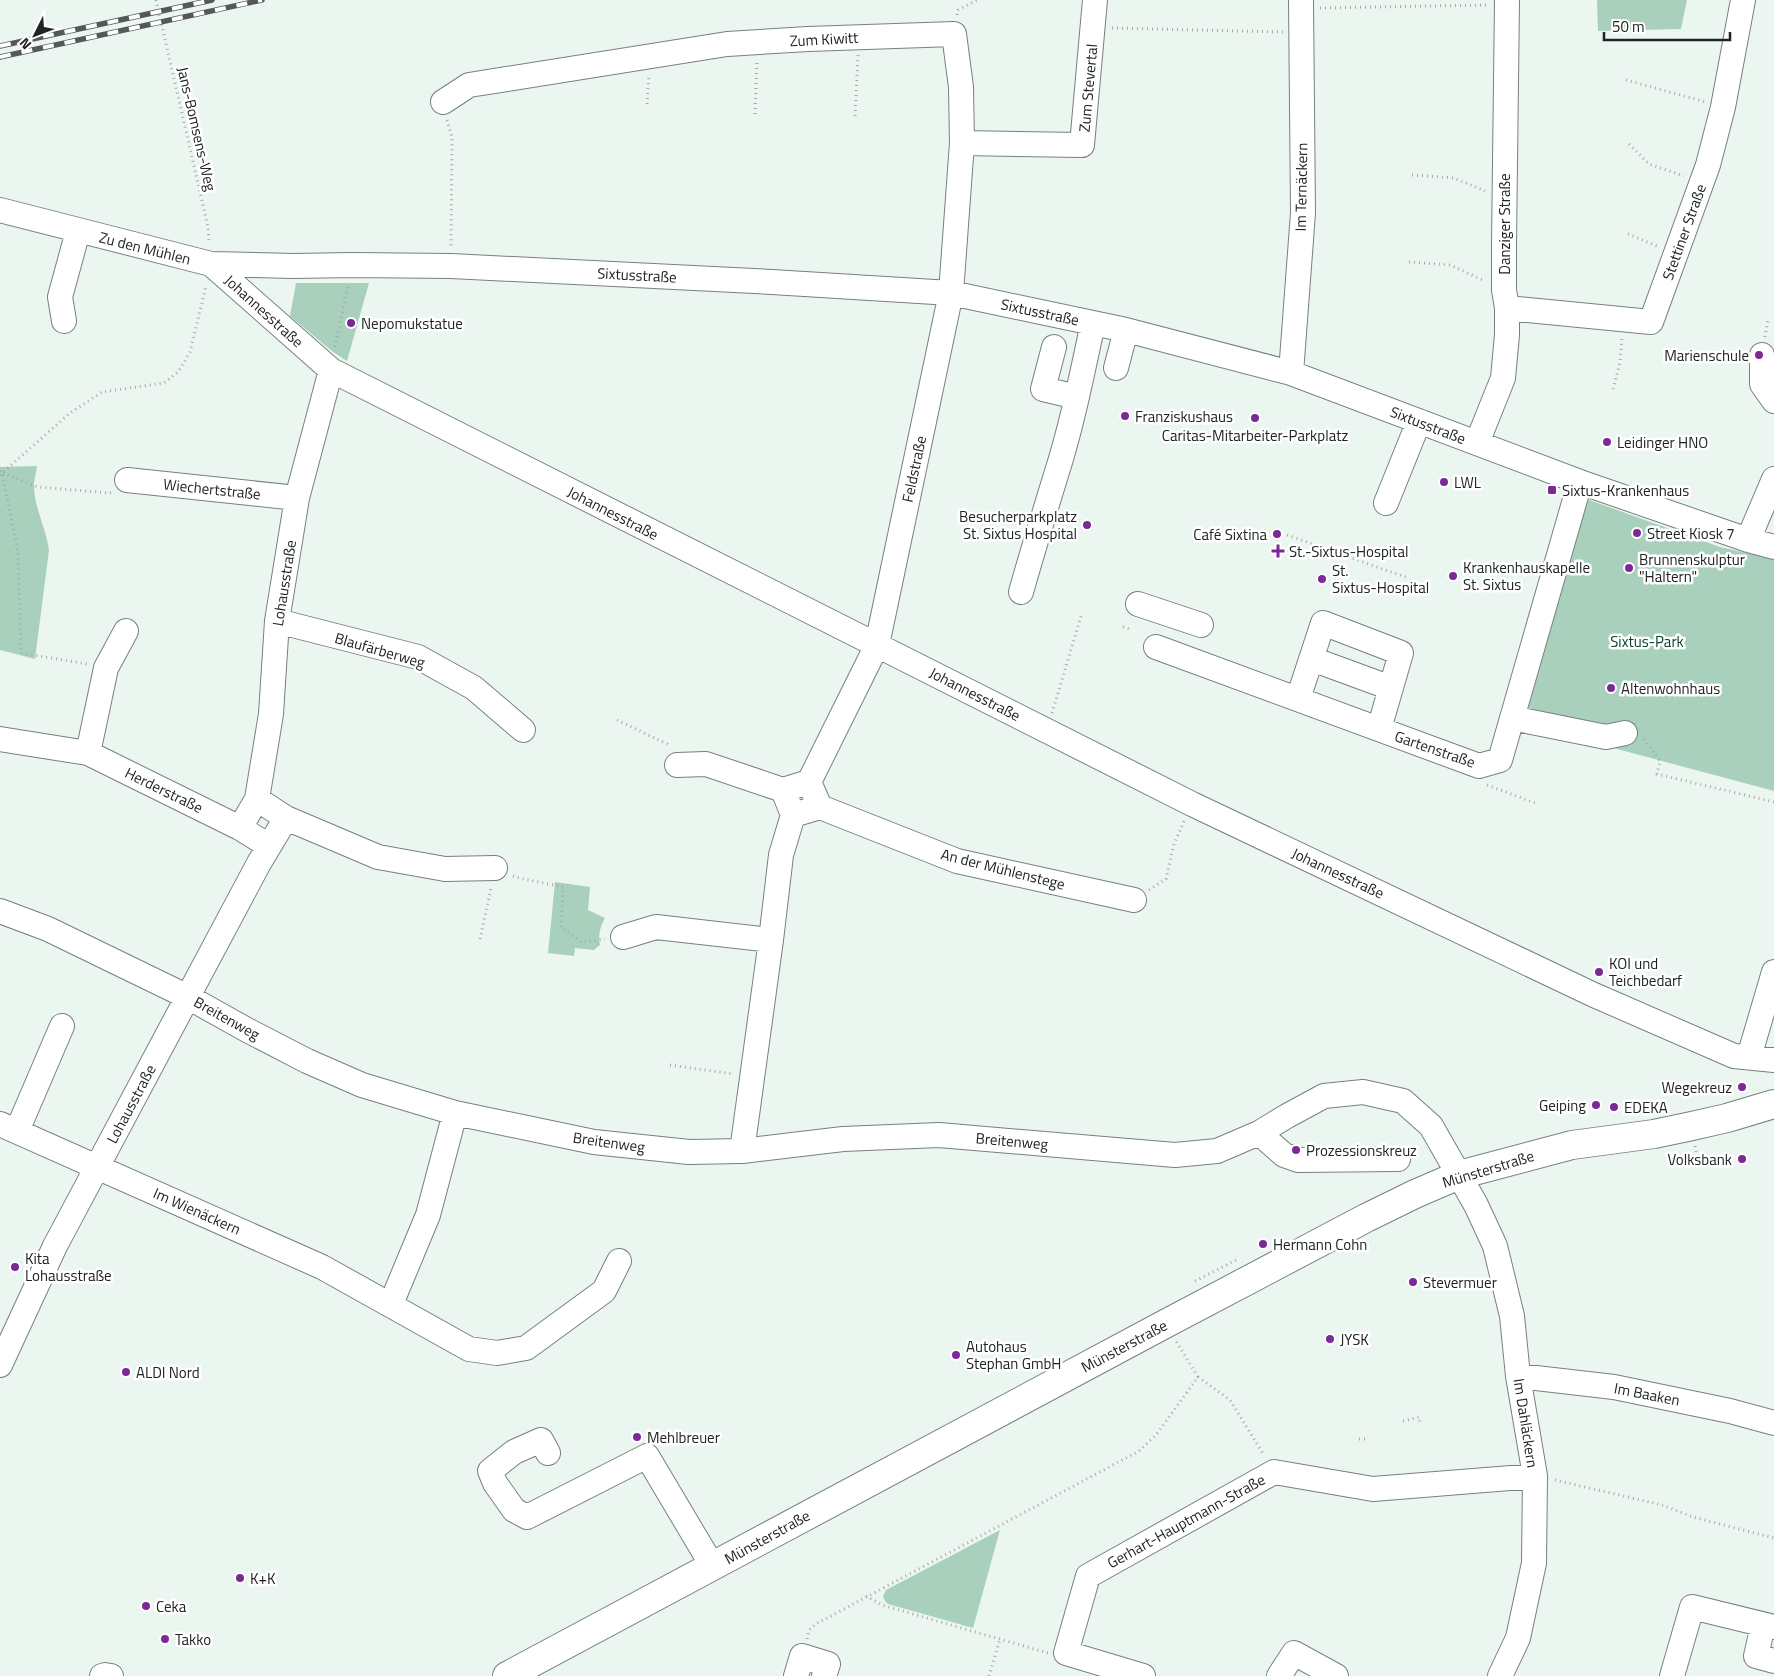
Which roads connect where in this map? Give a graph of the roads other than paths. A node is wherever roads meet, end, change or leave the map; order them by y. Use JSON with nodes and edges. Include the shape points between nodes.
{"nodes":[{"id":1,"x":1095,"y":0,"type":"edge"},
{"id":2,"x":1743,"y":0,"type":"edge"},
{"id":3,"x":1507,"y":2,"type":"edge"},
{"id":4,"x":1301,"y":4,"type":"edge"},
{"id":5,"x":443,"y":102,"type":"road end"},
{"id":6,"x":962,"y":143,"type":"junction"},
{"id":7,"x":0,"y":210,"type":"edge"},
{"id":8,"x":78,"y":231,"type":"junction"},
{"id":9,"x":211,"y":264,"type":"junction"},
{"id":10,"x":270,"y":266,"type":"junction"},
{"id":11,"x":951,"y":293,"type":"junction"},
{"id":12,"x":1506,"y":299,"type":"junction"},
{"id":13,"x":254,"y":302,"type":"junction"},
{"id":14,"x":64,"y":321,"type":"dead end"},
{"id":15,"x":1093,"y":323,"type":"junction"},
{"id":16,"x":1126,"y":330,"type":"junction"},
{"id":17,"x":1054,"y":347,"type":"dead end"},
{"id":18,"x":1762,"y":356,"type":"dead end"},
{"id":19,"x":1116,"y":368,"type":"dead end"},
{"id":20,"x":331,"y":370,"type":"junction"},
{"id":21,"x":1290,"y":373,"type":"junction"},
{"id":22,"x":1077,"y":396,"type":"junction"},
{"id":23,"x":1774,"y":401,"type":"edge"},
{"id":24,"x":1419,"y":421,"type":"junction"},
{"id":25,"x":1477,"y":443,"type":"junction"},
{"id":26,"x":127,"y":480,"type":"road end"},
{"id":27,"x":1774,"y":480,"type":"edge"},
{"id":28,"x":1580,"y":482,"type":"junction"},
{"id":29,"x":297,"y":498,"type":"junction"},
{"id":30,"x":1386,"y":503,"type":"dead end"},
{"id":31,"x":1748,"y":540,"type":"junction"},
{"id":32,"x":1774,"y":547,"type":"edge"},
{"id":33,"x":1021,"y":592,"type":"dead end"},
{"id":34,"x":1138,"y":604,"type":"dead end"},
{"id":35,"x":277,"y":621,"type":"junction"},
{"id":36,"x":1201,"y":625,"type":"dead end"},
{"id":37,"x":126,"y":631,"type":"dead end"},
{"id":38,"x":878,"y":645,"type":"junction"},
{"id":39,"x":1156,"y":648,"type":"dead end"},
{"id":40,"x":1312,"y":659,"type":"junction"},
{"id":41,"x":1391,"y":688,"type":"junction"},
{"id":42,"x":1298,"y":699,"type":"junction"},
{"id":43,"x":1512,"y":718,"type":"junction"},
{"id":44,"x":1379,"y":729,"type":"junction"},
{"id":45,"x":523,"y":730,"type":"dead end"},
{"id":46,"x":1625,"y":733,"type":"road end"},
{"id":47,"x":0,"y":739,"type":"edge"},
{"id":48,"x":88,"y":753,"type":"junction"},
{"id":49,"x":677,"y":765,"type":"road end"},
{"id":50,"x":809,"y":782,"type":"junction"},
{"id":51,"x":783,"y":790,"type":"junction"},
{"id":52,"x":257,"y":799,"type":"junction"},
{"id":53,"x":820,"y":807,"type":"junction"},
{"id":54,"x":793,"y":815,"type":"junction"},
{"id":55,"x":286,"y":818,"type":"junction"},
{"id":56,"x":240,"y":828,"type":"junction"},
{"id":57,"x":269,"y":846,"type":"junction"},
{"id":58,"x":495,"y":868,"type":"road end"},
{"id":59,"x":1134,"y":900,"type":"road end"},
{"id":60,"x":0,"y":911,"type":"edge"},
{"id":61,"x":624,"y":937,"type":"road end"},
{"id":62,"x":771,"y":940,"type":"junction"},
{"id":63,"x":1774,"y":972,"type":"edge"},
{"id":64,"x":188,"y":997,"type":"junction"},
{"id":65,"x":62,"y":1026,"type":"dead end"},
{"id":66,"x":1749,"y":1057,"type":"junction"},
{"id":67,"x":1774,"y":1060,"type":"edge"},
{"id":68,"x":1774,"y":1104,"type":"edge"},
{"id":69,"x":455,"y":1113,"type":"junction"},
{"id":70,"x":8,"y":1128,"type":"edge"},
{"id":71,"x":1259,"y":1133,"type":"junction"},
{"id":72,"x":742,"y":1151,"type":"junction"},
{"id":73,"x":1398,"y":1159,"type":"dead end"},
{"id":74,"x":98,"y":1166,"type":"junction"},
{"id":75,"x":1459,"y":1175,"type":"junction"},
{"id":76,"x":619,"y":1261,"type":"dead end"},
{"id":77,"x":391,"y":1304,"type":"junction"},
{"id":78,"x":0,"y":1365,"type":"edge"},
{"id":79,"x":1518,"y":1376,"type":"junction"},
{"id":80,"x":1774,"y":1423,"type":"edge"},
{"id":81,"x":548,"y":1453,"type":"dead end"},
{"id":82,"x":1535,"y":1476,"type":"junction"},
{"id":83,"x":713,"y":1567,"type":"junction"},
{"id":84,"x":1769,"y":1626,"type":"edge"},
{"id":85,"x":1774,"y":1661,"type":"edge"},
{"id":86,"x":799,"y":1666,"type":"edge"},
{"id":87,"x":102,"y":1676,"type":"edge"},
{"id":88,"x":112,"y":1676,"type":"edge"},
{"id":89,"x":507,"y":1676,"type":"edge"},
{"id":90,"x":824,"y":1676,"type":"edge"},
{"id":91,"x":1143,"y":1676,"type":"edge"},
{"id":92,"x":1279,"y":1676,"type":"edge"},
{"id":93,"x":1336,"y":1676,"type":"edge"},
{"id":94,"x":1500,"y":1676,"type":"edge"},
{"id":95,"x":1672,"y":1676,"type":"edge"}],
"edges":[{"from":1,"to":6,"type":"street","name":"Zum Stevertal","via":[[1082,145]]},
{"from":2,"to":12,"type":"street","name":"Stettiner Straße","via":[[1723,107],[1703,182],[1651,322]]},
{"from":3,"to":12,"type":"street","name":"Danziger Straße"},
{"from":4,"to":21,"type":"street","name":"Im Ternäckern","via":[[1303,213]]},
{"from":5,"to":6,"type":"street","name":"Zum Kiwitt","via":[[469,85],[727,44],[954,34],[961,87]]},
{"from":6,"to":11,"type":"street","name":"Zum Kiwitt"},
{"from":7,"to":8,"type":"street","name":"Zu den Mühlen"},
{"from":8,"to":9,"type":"street","name":"Zu den Mühlen"},
{"from":8,"to":14,"type":"street","name":"Zu den Mühlen","via":[[60,297]]},
{"from":9,"to":10,"type":"street","name":"Sixtusstraße"},
{"from":9,"to":13,"type":"street","name":"Johannesstraße"},
{"from":10,"to":11,"type":"street","name":"Sixtusstraße","via":[[451,266]]},
{"from":10,"to":13,"type":"street","via":[[254,279],[251,291]]},
{"from":11,"to":15,"type":"street","name":"Sixtusstraße"},
{"from":11,"to":38,"type":"street","name":"Feldstraße"},
{"from":12,"to":25,"type":"street","name":"Danziger Straße","via":[[1503,378]]},
{"from":13,"to":20,"type":"street","name":"Johannesstraße"},
{"from":15,"to":16,"type":"street","name":"Sixtusstraße"},
{"from":15,"to":22,"type":"street"},
{"from":16,"to":19,"type":"street"},
{"from":16,"to":21,"type":"street","name":"Sixtusstraße"},
{"from":17,"to":22,"type":"street","via":[[1044,389]]},
{"from":18,"to":23,"type":"street","via":[[1762,384]]},
{"from":20,"to":29,"type":"street","name":"Lohausstraße"},
{"from":20,"to":38,"type":"street","name":"Johannesstraße"},
{"from":21,"to":24,"type":"street","name":"Sixtusstraße"},
{"from":22,"to":33,"type":"street"},
{"from":24,"to":25,"type":"street","name":"Sixtusstraße"},
{"from":24,"to":30,"type":"street"},
{"from":25,"to":28,"type":"street","name":"Sixtusstraße"},
{"from":26,"to":29,"type":"street","name":"Wiechertstraße"},
{"from":27,"to":31,"type":"street"},
{"from":28,"to":31,"type":"street","name":"Sixtusstraße"},
{"from":28,"to":43,"type":"street","name":"Gartenstraße"},
{"from":29,"to":35,"type":"street","name":"Lohausstraße"},
{"from":31,"to":32,"type":"street","name":"Sixtusstraße"},
{"from":34,"to":36,"type":"street"},
{"from":35,"to":45,"type":"street","name":"Blaufärberweg","via":[[418,658],[474,688]]},
{"from":35,"to":52,"type":"street","name":"Lohausstraße","via":[[271,714]]},
{"from":37,"to":48,"type":"street","via":[[106,668]]},
{"from":38,"to":50,"type":"street"},
{"from":38,"to":66,"type":"street","name":"Johannesstraße","via":[[1192,804],[1594,995],[1734,1056]]},
{"from":39,"to":42,"type":"street","name":"Gartenstraße"},
{"from":40,"to":41,"type":"street"},
{"from":40,"to":41,"type":"street","via":[[1323,623],[1401,653]]},
{"from":40,"to":42,"type":"street"},
{"from":41,"to":44,"type":"street"},
{"from":42,"to":44,"type":"street","name":"Gartenstraße"},
{"from":43,"to":44,"type":"street","name":"Gartenstraße","via":[[1500,760],[1479,766]]},
{"from":43,"to":46,"type":"street","via":[[1606,737]]},
{"from":47,"to":48,"type":"street","name":"Herderstraße"},
{"from":48,"to":56,"type":"street","name":"Herderstraße"},
{"from":49,"to":51,"type":"street","via":[[706,764]]},
{"from":50,"to":51,"type":"street"},
{"from":50,"to":53,"type":"street"},
{"from":51,"to":54,"type":"street"},
{"from":52,"to":55,"type":"street"},
{"from":52,"to":56,"type":"street","name":"Lohausstraße"},
{"from":53,"to":54,"type":"street"},
{"from":53,"to":59,"type":"street","name":"An der Mühlenstege","via":[[957,862]]},
{"from":54,"to":62,"type":"street","via":[[781,855]]},
{"from":55,"to":57,"type":"street","name":"Lohausstraße"},
{"from":55,"to":58,"type":"street","via":[[378,858],[445,869]]},
{"from":56,"to":57,"type":"street"},
{"from":57,"to":64,"type":"street","name":"Lohausstraße"},
{"from":60,"to":64,"type":"street","name":"Breitenweg","via":[[48,929]]},
{"from":61,"to":62,"type":"street","via":[[656,927]]},
{"from":62,"to":72,"type":"street"},
{"from":63,"to":66,"type":"street"},
{"from":64,"to":69,"type":"street","name":"Breitenweg","via":[[337,1076]]},
{"from":64,"to":74,"type":"street","name":"Lohausstraße"},
{"from":65,"to":70,"type":"street"},
{"from":66,"to":67,"type":"street","name":"Johannesstraße"},
{"from":68,"to":75,"type":"main road","name":"Münsterstraße","via":[[1664,1132],[1572,1145]]},
{"from":69,"to":72,"type":"street","name":"Breitenweg","via":[[594,1142],[689,1152]]},
{"from":69,"to":77,"type":"street","via":[[428,1215]]},
{"from":70,"to":74,"type":"street","name":"Im Wienäckern"},
{"from":71,"to":72,"type":"street","name":"Breitenweg","via":[[1217,1151],[1175,1155],[939,1135],[843,1139]]},
{"from":71,"to":73,"type":"street","via":[[1284,1155],[1298,1160]]},
{"from":71,"to":75,"type":"street","name":"Breitenweg","via":[[1324,1096],[1363,1092],[1403,1100],[1431,1126]]},
{"from":74,"to":77,"type":"street","name":"Im Wienäckern","via":[[322,1267]]},
{"from":74,"to":78,"type":"street","name":"Lohausstraße","via":[[55,1246]]},
{"from":75,"to":79,"type":"street","name":"Im Dahläckern","via":[[1495,1246],[1512,1316]]},
{"from":75,"to":83,"type":"main road","name":"Münsterstraße","via":[[1366,1218]]},
{"from":76,"to":77,"type":"street","name":"Im Wienäckern","via":[[604,1291],[526,1348],[497,1353],[470,1349]]},
{"from":79,"to":80,"type":"street","name":"Im Baaken","via":[[1614,1387]]},
{"from":79,"to":82,"type":"street","name":"Im Dahläckern"},
{"from":81,"to":83,"type":"street","via":[[541,1440],[514,1452],[490,1471],[514,1510],[527,1517],[648,1456]]},
{"from":82,"to":91,"type":"street","name":"Gerhart-Hauptmann-Straße","via":[[1373,1488],[1274,1472],[1088,1576],[1066,1653]]},
{"from":82,"to":94,"type":"street","name":"Im Dahläckern","via":[[1534,1563],[1518,1638]]},
{"from":83,"to":89,"type":"main road","name":"Münsterstraße"},
{"from":84,"to":85,"type":"street","via":[[1756,1656]]},
{"from":84,"to":95,"type":"street","via":[[1692,1607]]},
{"from":86,"to":90,"type":"street","via":[[828,1664]]},
{"from":87,"to":88,"type":"street"},
{"from":92,"to":93,"type":"street","via":[[1294,1653]]}]}
